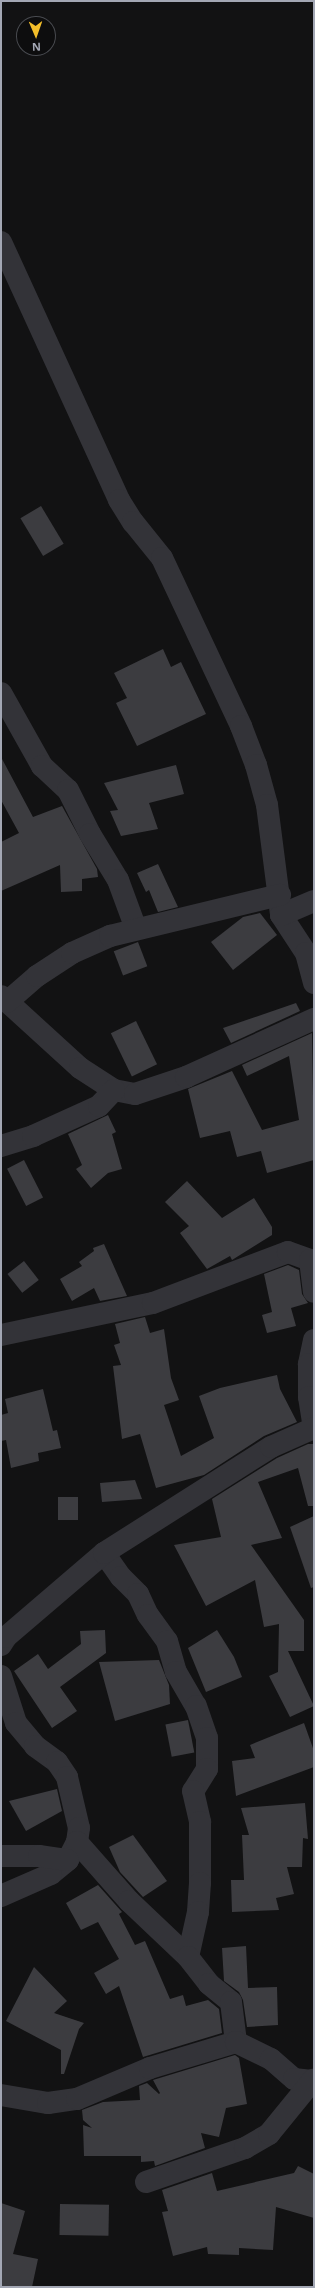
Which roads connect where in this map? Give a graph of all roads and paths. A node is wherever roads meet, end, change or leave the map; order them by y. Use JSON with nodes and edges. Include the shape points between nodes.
{"nodes":[{"id":1,"x":1,"y":242,"type":"edge"},
{"id":2,"x":1,"y":693,"type":"edge"},
{"id":3,"x":314,"y":901,"type":"edge"},
{"id":4,"x":280,"y":905,"type":"junction"},
{"id":5,"x":136,"y":929,"type":"junction"},
{"id":6,"x":314,"y":983,"type":"edge"},
{"id":7,"x":4,"y":999,"type":"edge"},
{"id":8,"x":314,"y":1019,"type":"edge"},
{"id":9,"x":114,"y":1090,"type":"junction"},
{"id":10,"x":1,"y":1146,"type":"edge"},
{"id":11,"x":314,"y":1292,"type":"edge"},
{"id":12,"x":1,"y":1335,"type":"edge"},
{"id":13,"x":314,"y":1340,"type":"edge"},
{"id":14,"x":314,"y":1428,"type":"edge"},
{"id":15,"x":104,"y":1553,"type":"junction"},
{"id":16,"x":1,"y":1645,"type":"edge"},
{"id":17,"x":1,"y":1676,"type":"edge"},
{"id":18,"x":73,"y":1851,"type":"junction"},
{"id":19,"x":1,"y":1856,"type":"edge"},
{"id":20,"x":1,"y":1896,"type":"edge"},
{"id":21,"x":188,"y":1957,"type":"junction"},
{"id":22,"x":236,"y":2042,"type":"junction"},
{"id":23,"x":314,"y":2080,"type":"edge"},
{"id":24,"x":1,"y":2095,"type":"edge"},
{"id":25,"x":146,"y":2182,"type":"dead end"}],
"edges":[{"from":1,"to":4,"type":"street","via":[[119,500],[162,558],[241,726],[256,765],[267,805]]},
{"from":2,"to":5,"type":"street","via":[[42,766],[68,790],[90,834],[118,880]]},
{"from":3,"to":4,"type":"street"},
{"from":4,"to":5,"type":"street"},
{"from":4,"to":6,"type":"street","via":[[306,953]]},
{"from":5,"to":7,"type":"street","via":[[72,953]]},
{"from":7,"to":9,"type":"street","via":[[80,1068]]},
{"from":8,"to":9,"type":"street","via":[[159,1086],[135,1094]]},
{"from":9,"to":10,"type":"street","via":[[99,1106],[33,1136]]},
{"from":11,"to":12,"type":"street","via":[[310,1260],[288,1252],[153,1303]]},
{"from":13,"to":14,"type":"street","via":[[309,1364],[309,1397]]},
{"from":14,"to":15,"type":"street","via":[[271,1447]]},
{"from":15,"to":16,"type":"street","via":[[6,1637]]},
{"from":15,"to":21,"type":"street","via":[[121,1577],[138,1594],[148,1615],[167,1641],[176,1672],[196,1706],[206,1738],[207,1769],[194,1791],[200,1822],[200,1883],[198,1912]]},
{"from":17,"to":18,"type":"street","via":[[16,1723],[35,1746],[57,1762],[67,1777],[80,1828]]},
{"from":18,"to":19,"type":"street","via":[[39,1856]]},
{"from":18,"to":20,"type":"street","via":[[51,1874]]},
{"from":18,"to":21,"type":"street"},
{"from":21,"to":22,"type":"street","via":[[209,1984],[231,2002]]},
{"from":22,"to":23,"type":"street","via":[[272,2059],[294,2079]]},
{"from":22,"to":24,"type":"street","via":[[150,2068],[77,2099],[48,2104]]},
{"from":23,"to":25,"type":"street","via":[[269,2134],[245,2148]]}]}
